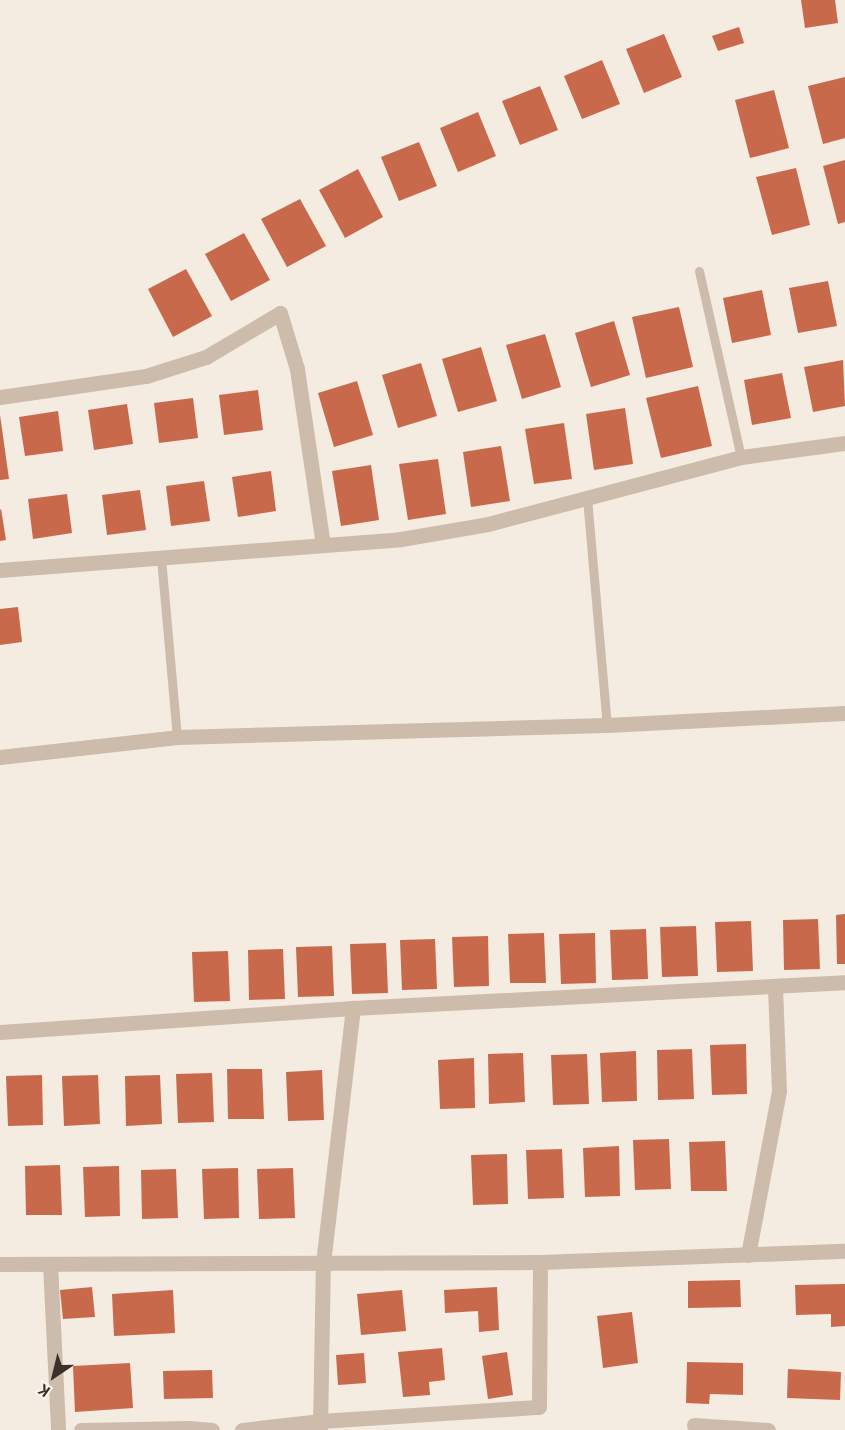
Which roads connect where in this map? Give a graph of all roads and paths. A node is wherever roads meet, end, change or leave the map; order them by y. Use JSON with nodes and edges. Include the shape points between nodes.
{"nodes":[{"id":1,"x":699,"y":271,"type":"dead end"},
{"id":2,"x":0,"y":397,"type":"edge"},
{"id":3,"x":845,"y":443,"type":"edge"},
{"id":4,"x":741,"y":457,"type":"junction"},
{"id":5,"x":587,"y":498,"type":"junction"},
{"id":6,"x":323,"y":545,"type":"junction"},
{"id":7,"x":161,"y":558,"type":"junction"},
{"id":8,"x":0,"y":570,"type":"edge"},
{"id":9,"x":845,"y":713,"type":"edge"},
{"id":10,"x":607,"y":725,"type":"junction"},
{"id":11,"x":177,"y":738,"type":"junction"},
{"id":12,"x":0,"y":757,"type":"edge"},
{"id":13,"x":845,"y":982,"type":"edge"},
{"id":14,"x":775,"y":986,"type":"junction"},
{"id":15,"x":353,"y":1008,"type":"junction"},
{"id":16,"x":0,"y":1032,"type":"edge"},
{"id":17,"x":845,"y":1251,"type":"edge"},
{"id":18,"x":748,"y":1255,"type":"junction"},
{"id":19,"x":540,"y":1262,"type":"junction"},
{"id":20,"x":323,"y":1263,"type":"junction"},
{"id":21,"x":0,"y":1264,"type":"edge"},
{"id":22,"x":50,"y":1264,"type":"junction"},
{"id":23,"x":320,"y":1425,"type":"edge"},
{"id":24,"x":694,"y":1425,"type":"dead end"},
{"id":25,"x":58,"y":1430,"type":"edge"},
{"id":26,"x":81,"y":1430,"type":"edge"},
{"id":27,"x":212,"y":1430,"type":"edge"},
{"id":28,"x":242,"y":1430,"type":"edge"},
{"id":29,"x":768,"y":1430,"type":"edge"}],
"edges":[{"from":1,"to":4,"type":"lane"},
{"from":2,"to":6,"type":"street","via":[[146,376],[206,357],[280,313],[297,369]]},
{"from":3,"to":4,"type":"street"},
{"from":4,"to":5,"type":"street"},
{"from":5,"to":6,"type":"street","via":[[477,525],[401,538]]},
{"from":5,"to":10,"type":"lane"},
{"from":6,"to":7,"type":"street"},
{"from":7,"to":8,"type":"street"},
{"from":7,"to":11,"type":"lane"},
{"from":9,"to":10,"type":"street"},
{"from":10,"to":11,"type":"street"},
{"from":11,"to":12,"type":"street"},
{"from":13,"to":14,"type":"street"},
{"from":14,"to":15,"type":"street"},
{"from":14,"to":18,"type":"street","via":[[779,1091]]},
{"from":15,"to":16,"type":"street"},
{"from":15,"to":20,"type":"street"},
{"from":17,"to":18,"type":"street"},
{"from":18,"to":19,"type":"street"},
{"from":19,"to":20,"type":"street"},
{"from":19,"to":23,"type":"street","via":[[539,1407]]},
{"from":20,"to":22,"type":"street"},
{"from":20,"to":23,"type":"street"},
{"from":21,"to":22,"type":"street"},
{"from":22,"to":25,"type":"street"},
{"from":23,"to":28,"type":"street"},
{"from":24,"to":29,"type":"street"},
{"from":26,"to":27,"type":"street"}]}
